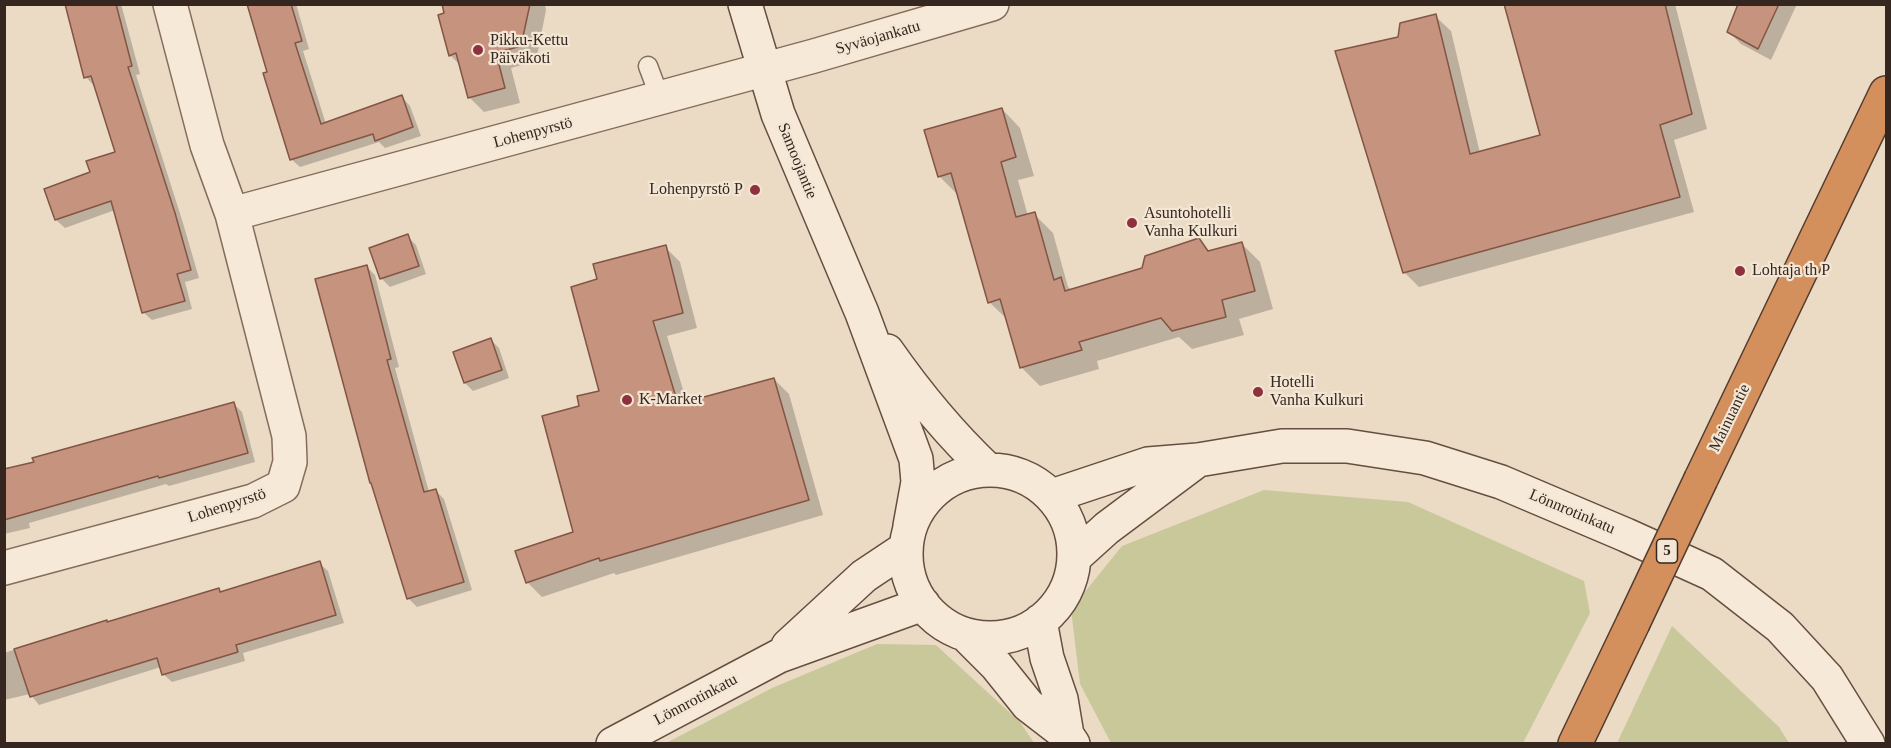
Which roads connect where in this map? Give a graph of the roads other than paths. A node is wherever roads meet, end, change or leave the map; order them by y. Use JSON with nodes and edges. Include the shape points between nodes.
{"nodes":[{"id":1,"x":170,"y":4,"type":"edge"},
{"id":2,"x":745,"y":4,"type":"edge"},
{"id":3,"x":992,"y":4,"type":"edge"},
{"id":4,"x":648,"y":66,"type":"dead end"},
{"id":5,"x":764,"y":69,"type":"junction"},
{"id":6,"x":1887,"y":93,"type":"edge"},
{"id":7,"x":660,"y":98,"type":"junction"},
{"id":8,"x":232,"y":214,"type":"junction"},
{"id":9,"x":862,"y":313,"type":"junction"},
{"id":10,"x":1198,"y":460,"type":"junction"},
{"id":11,"x":988,"y":470,"type":"junction"},
{"id":12,"x":1052,"y":496,"type":"junction"},
{"id":13,"x":908,"y":537,"type":"junction"},
{"id":14,"x":1076,"y":556,"type":"junction"},
{"id":15,"x":4,"y":568,"type":"edge"},
{"id":16,"x":923,"y":604,"type":"junction"},
{"id":17,"x":1040,"y":621,"type":"junction"},
{"id":18,"x":969,"y":638,"type":"junction"},
{"id":19,"x":778,"y":656,"type":"junction"},
{"id":20,"x":1070,"y":739,"type":"edge"},
{"id":21,"x":613,"y":744,"type":"edge"},
{"id":22,"x":1575,"y":744,"type":"edge"},
{"id":23,"x":1868,"y":744,"type":"edge"}],
"edges":[{"from":1,"to":8,"type":"street","name":"Lohenpyrstö","via":[[207,145]]},
{"from":2,"to":5,"type":"street","name":"Samoojantie"},
{"from":3,"to":5,"type":"street","name":"Syväojankatu"},
{"from":4,"to":7,"type":"lane"},
{"from":5,"to":7,"type":"street","name":"Lohenpyrstö"},
{"from":5,"to":9,"type":"street","name":"Samoojantie","via":[[778,114]]},
{"from":6,"to":22,"type":"highway","name":"Mainuantie","number":"5","bridge":true},
{"from":7,"to":8,"type":"street","name":"Lohenpyrstö"},
{"from":8,"to":15,"type":"street","name":"Lohenpyrstö","via":[[289,436],[290,462],[283,486],[253,501]]},
{"from":9,"to":11,"type":"street","name":"Samoojantie","via":[[908,381],[956,439]]},
{"from":9,"to":13,"type":"street","name":"Samoojantie","via":[[916,459],[918,482]]},
{"from":10,"to":12,"type":"street","name":"Lönnrotinkatu","via":[[1148,464]]},
{"from":10,"to":14,"type":"street","name":"Lönnrotinkatu"},
{"from":10,"to":23,"type":"street","name":"Lönnrotinkatu","via":[[1282,446],[1347,446],[1425,458],[1501,482],[1712,574],[1780,627],[1827,678]]},
{"from":11,"to":12,"type":"street","via":[[1023,477]]},
{"from":11,"to":13,"type":"street","via":[[954,478],[938,488],[920,507]]},
{"from":12,"to":14,"type":"street","via":[[1068,525]]},
{"from":13,"to":16,"type":"street","via":[[907,567],[911,584]]},
{"from":13,"to":19,"type":"street","name":"Lönnrotinkatu"},
{"from":14,"to":17,"type":"street","via":[[1066,588]]},
{"from":16,"to":18,"type":"street","via":[[949,629]]},
{"from":16,"to":19,"type":"street","name":"Lönnrotinkatu"},
{"from":17,"to":18,"type":"street","via":[[1022,631]]},
{"from":17,"to":20,"type":"street"},
{"from":18,"to":20,"type":"street","via":[[1028,705]]},
{"from":19,"to":21,"type":"street","name":"Lönnrotinkatu"}]}
